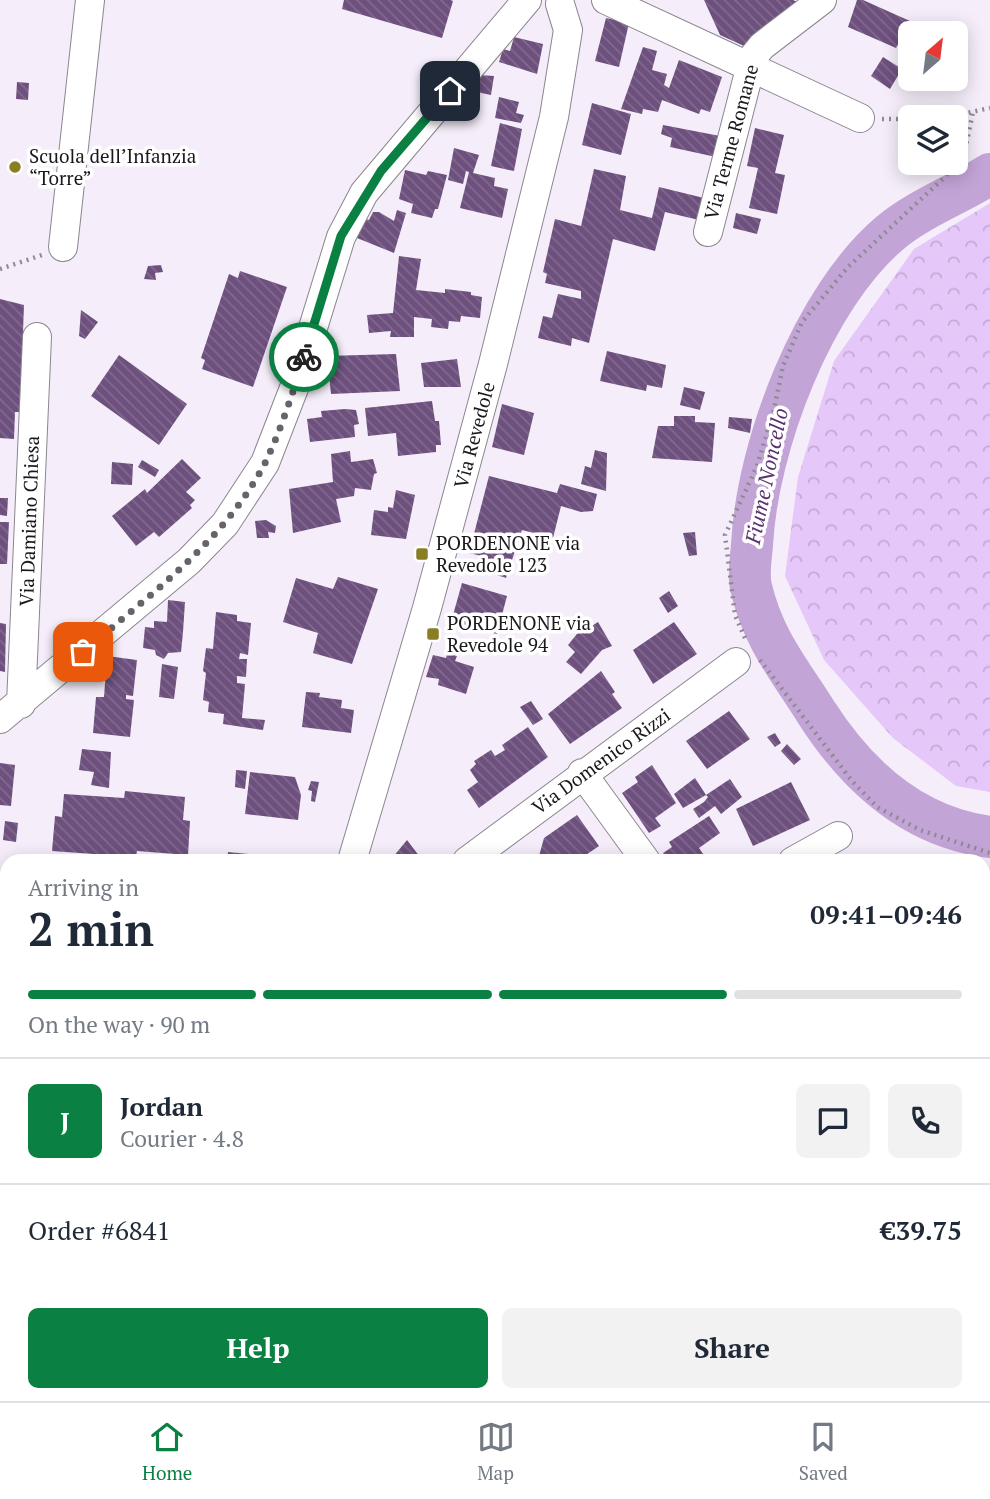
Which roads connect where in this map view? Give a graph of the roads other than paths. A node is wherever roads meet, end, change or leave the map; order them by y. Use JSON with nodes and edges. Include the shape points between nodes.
{"nodes":[{"id":1,"x":90,"y":0,"type":"edge"},
{"id":2,"x":527,"y":0,"type":"edge"},
{"id":3,"x":606,"y":0,"type":"edge"},
{"id":4,"x":822,"y":0,"type":"edge"},
{"id":5,"x":554,"y":1,"type":"edge"},
{"id":6,"x":750,"y":67,"type":"junction"},
{"id":7,"x":860,"y":118,"type":"dead end"},
{"id":8,"x":708,"y":232,"type":"dead end"},
{"id":9,"x":63,"y":247,"type":"road end"},
{"id":10,"x":37,"y":337,"type":"dead end"},
{"id":11,"x":746,"y":652,"type":"road end"},
{"id":12,"x":11,"y":711,"type":"edge"},
{"id":13,"x":582,"y":774,"type":"junction"},
{"id":14,"x":838,"y":836,"type":"dead end"},
{"id":15,"x":354,"y":854,"type":"edge"},
{"id":16,"x":476,"y":854,"type":"edge"},
{"id":17,"x":641,"y":854,"type":"edge"},
{"id":18,"x":806,"y":854,"type":"edge"}],
"edges":[{"from":1,"to":9,"type":"street"},
{"from":2,"to":12,"type":"street","name":"Via Damiano Chiesa","via":[[365,194],[341,236],[296,383],[265,463],[225,524],[189,562]]},
{"from":3,"to":6,"type":"street"},
{"from":4,"to":6,"type":"street","name":"Via Terme Romane","via":[[762,46]]},
{"from":5,"to":15,"type":"street","name":"Via Revedole","via":[[568,30],[554,117],[493,365]]},
{"from":6,"to":7,"type":"street"},
{"from":6,"to":8,"type":"street","name":"Via Terme Romane"},
{"from":10,"to":12,"type":"street","name":"Via Damiano Chiesa"},
{"from":11,"to":13,"type":"street","name":"Via Domenico Rizzi"},
{"from":13,"to":16,"type":"street","name":"Via Domenico Rizzi"},
{"from":13,"to":17,"type":"street"},
{"from":14,"to":18,"type":"street"}]}
